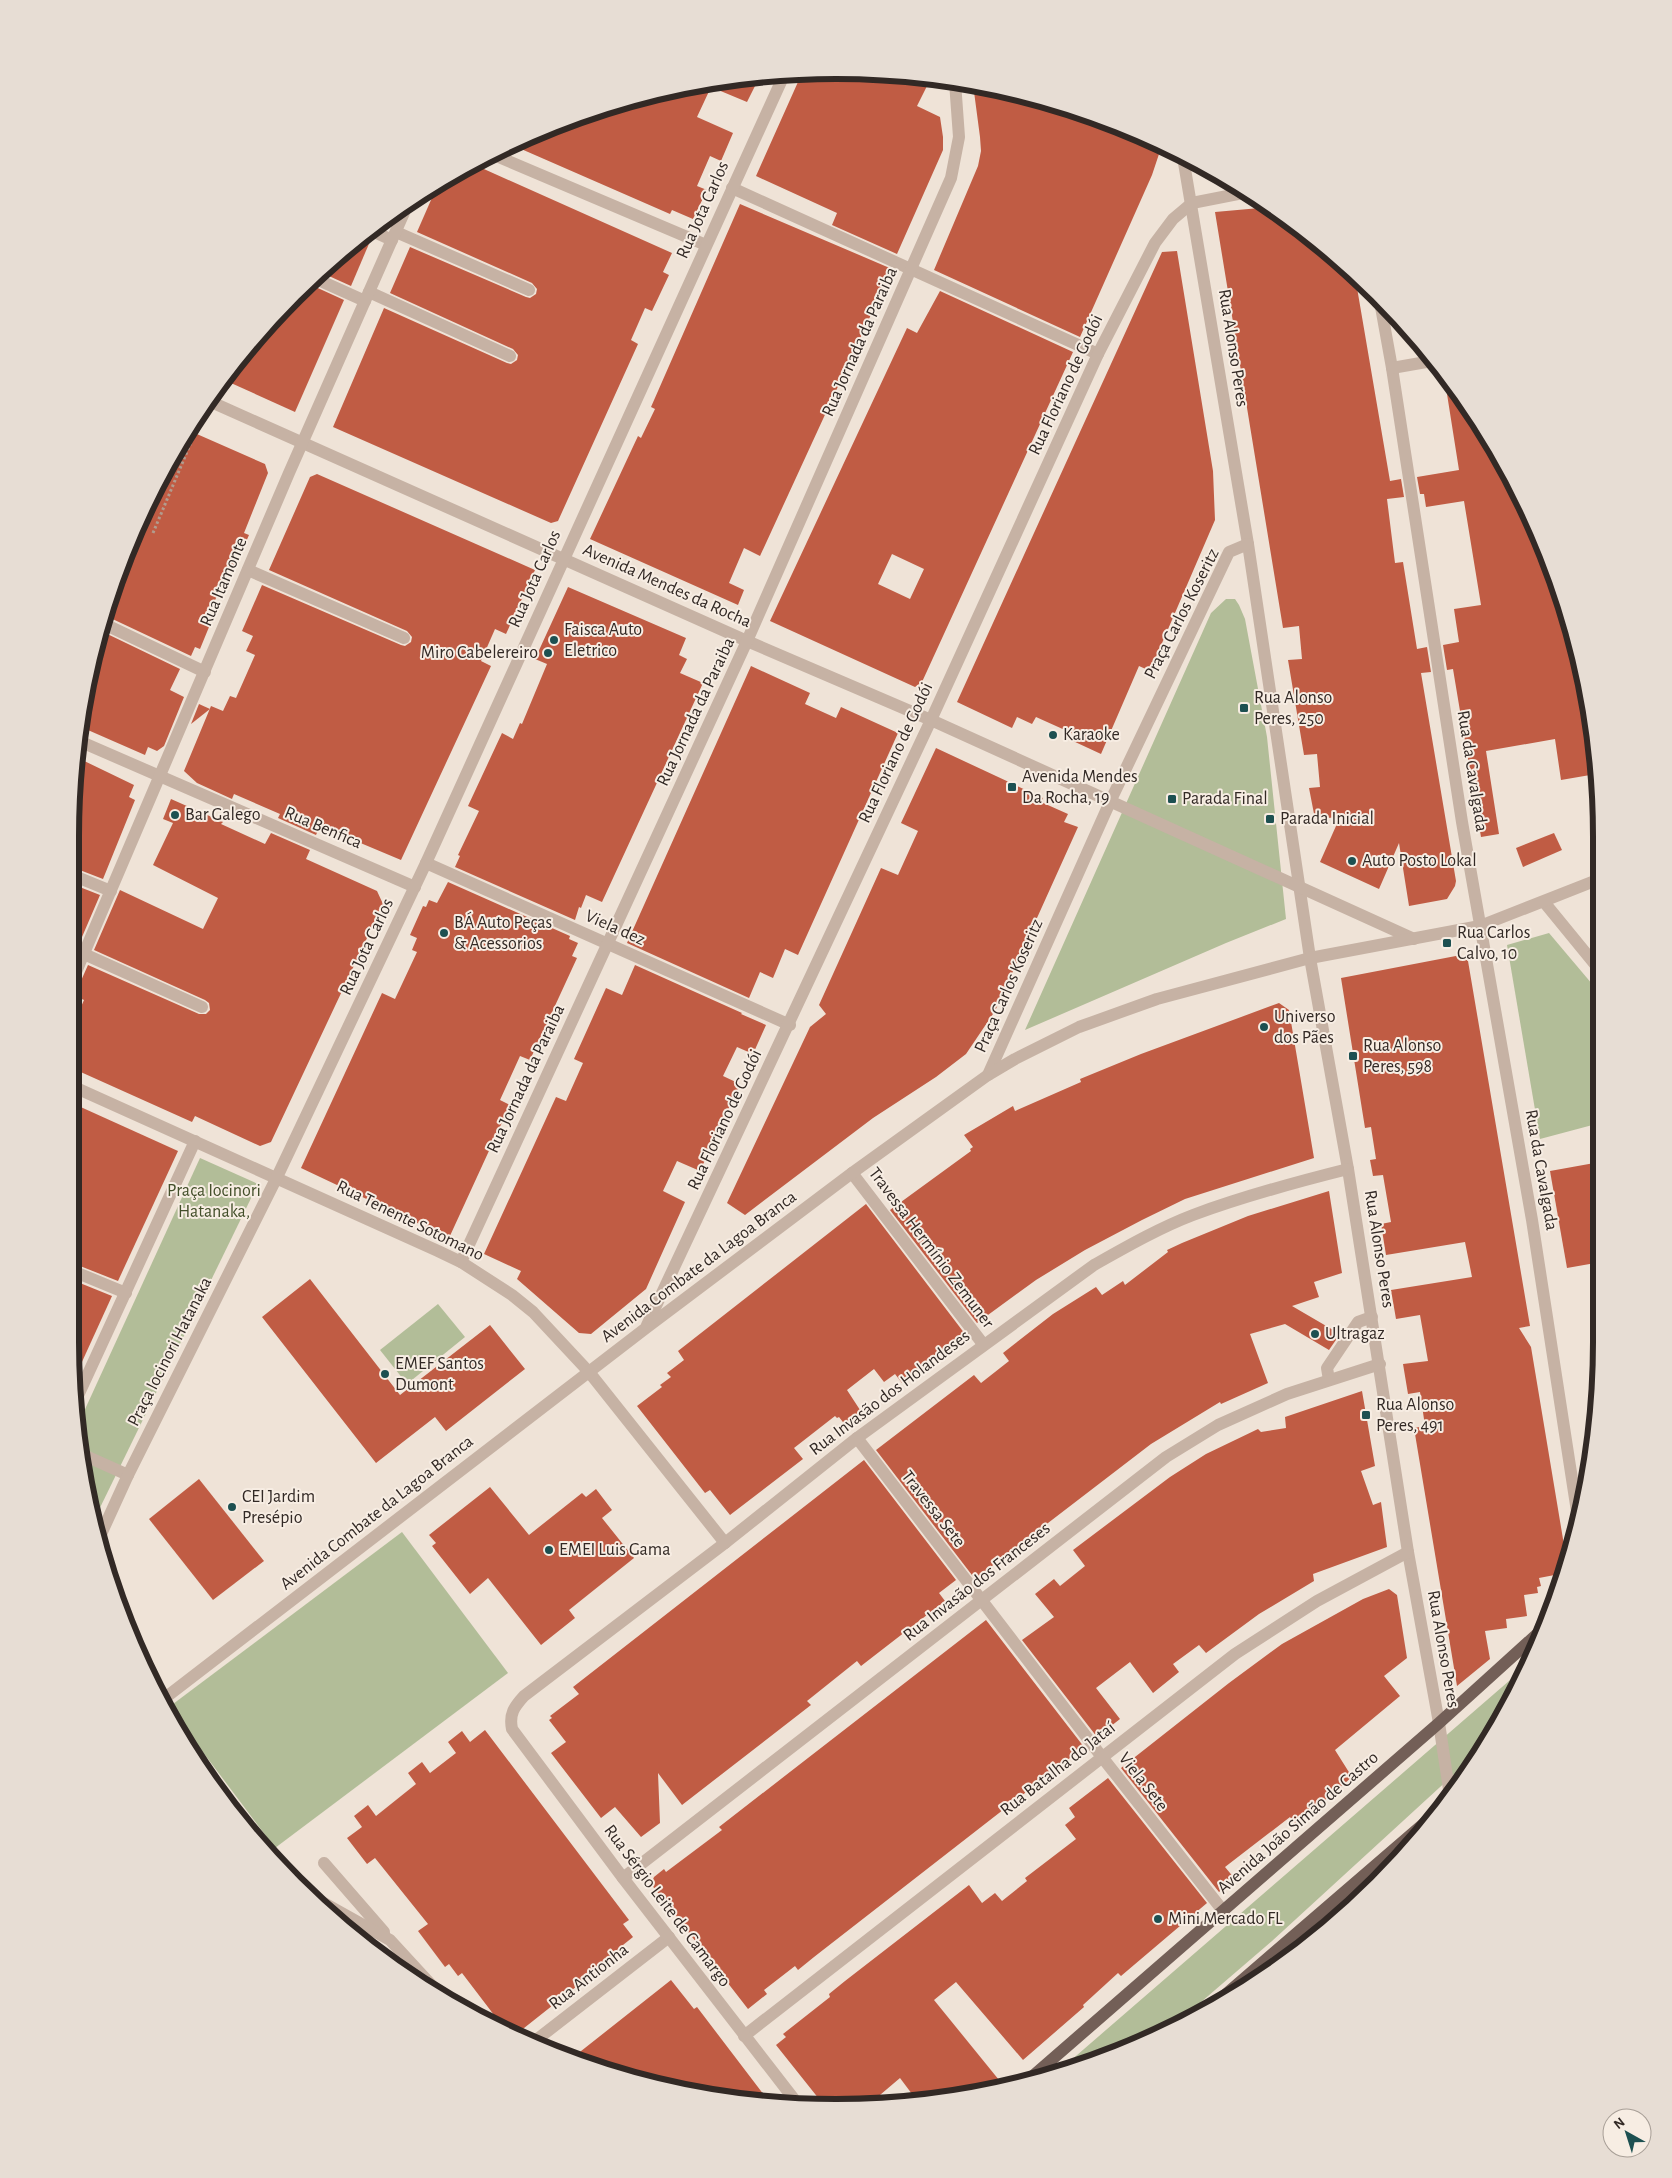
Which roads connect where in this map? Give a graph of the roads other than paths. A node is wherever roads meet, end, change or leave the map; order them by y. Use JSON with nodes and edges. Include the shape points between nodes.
{"nodes":[{"id":1,"x":781,"y":80,"type":"edge"},
{"id":2,"x":955,"y":88,"type":"edge"},
{"id":3,"x":500,"y":158,"type":"edge"},
{"id":4,"x":1185,"y":164,"type":"edge"},
{"id":5,"x":732,"y":188,"type":"junction"},
{"id":6,"x":1237,"y":194,"type":"edge"},
{"id":7,"x":1192,"y":202,"type":"junction"},
{"id":8,"x":403,"y":214,"type":"edge"},
{"id":9,"x":379,"y":232,"type":"edge"},
{"id":10,"x":394,"y":236,"type":"junction"},
{"id":11,"x":706,"y":245,"type":"junction"},
{"id":12,"x":912,"y":268,"type":"junction"},
{"id":13,"x":322,"y":281,"type":"edge"},
{"id":14,"x":529,"y":290,"type":"dead end"},
{"id":15,"x":367,"y":297,"type":"junction"},
{"id":16,"x":1382,"y":313,"type":"edge"},
{"id":17,"x":1098,"y":354,"type":"junction"},
{"id":18,"x":510,"y":356,"type":"dead end"},
{"id":19,"x":1426,"y":362,"type":"edge"},
{"id":20,"x":1392,"y":368,"type":"junction"},
{"id":21,"x":214,"y":403,"type":"edge"},
{"id":22,"x":303,"y":442,"type":"junction"},
{"id":23,"x":1248,"y":544,"type":"junction"},
{"id":24,"x":564,"y":559,"type":"junction"},
{"id":25,"x":248,"y":570,"type":"junction"},
{"id":26,"x":109,"y":626,"type":"edge"},
{"id":27,"x":404,"y":638,"type":"dead end"},
{"id":28,"x":747,"y":641,"type":"junction"},
{"id":29,"x":205,"y":672,"type":"junction"},
{"id":30,"x":931,"y":720,"type":"junction"},
{"id":31,"x":84,"y":743,"type":"edge"},
{"id":32,"x":160,"y":778,"type":"junction"},
{"id":33,"x":1110,"y":802,"type":"junction"},
{"id":34,"x":426,"y":863,"type":"junction"},
{"id":35,"x":79,"y":877,"type":"edge"},
{"id":36,"x":1593,"y":882,"type":"edge"},
{"id":37,"x":1300,"y":886,"type":"junction"},
{"id":38,"x":415,"y":887,"type":"junction"},
{"id":39,"x":111,"y":891,"type":"junction"},
{"id":40,"x":1544,"y":902,"type":"junction"},
{"id":41,"x":1480,"y":926,"type":"junction"},
{"id":42,"x":1414,"y":939,"type":"junction"},
{"id":43,"x":608,"y":944,"type":"junction"},
{"id":44,"x":84,"y":954,"type":"junction"},
{"id":45,"x":1310,"y":958,"type":"junction"},
{"id":46,"x":1593,"y":962,"type":"edge"},
{"id":47,"x":79,"y":964,"type":"edge"},
{"id":48,"x":202,"y":1007,"type":"dead end"},
{"id":49,"x":790,"y":1025,"type":"junction"},
{"id":50,"x":988,"y":1075,"type":"junction"},
{"id":51,"x":79,"y":1088,"type":"edge"},
{"id":52,"x":195,"y":1141,"type":"junction"},
{"id":53,"x":1348,"y":1169,"type":"junction"},
{"id":54,"x":852,"y":1173,"type":"junction"},
{"id":55,"x":277,"y":1177,"type":"junction"},
{"id":56,"x":461,"y":1262,"type":"junction"},
{"id":57,"x":79,"y":1274,"type":"edge"},
{"id":58,"x":126,"y":1292,"type":"junction"},
{"id":59,"x":1372,"y":1317,"type":"junction"},
{"id":60,"x":646,"y":1328,"type":"junction"},
{"id":61,"x":983,"y":1344,"type":"junction"},
{"id":62,"x":1380,"y":1364,"type":"junction"},
{"id":63,"x":589,"y":1372,"type":"junction"},
{"id":64,"x":1329,"y":1380,"type":"junction"},
{"id":65,"x":80,"y":1391,"type":"edge"},
{"id":66,"x":857,"y":1438,"type":"junction"},
{"id":67,"x":88,"y":1457,"type":"edge"},
{"id":68,"x":128,"y":1475,"type":"junction"},
{"id":69,"x":1576,"y":1503,"type":"edge"},
{"id":70,"x":103,"y":1530,"type":"edge"},
{"id":71,"x":725,"y":1543,"type":"junction"},
{"id":72,"x":1408,"y":1552,"type":"junction"},
{"id":73,"x":982,"y":1601,"type":"junction"},
{"id":74,"x":1533,"y":1637,"type":"edge"},
{"id":75,"x":167,"y":1696,"type":"edge"},
{"id":76,"x":1439,"y":1723,"type":"junction"},
{"id":77,"x":512,"y":1729,"type":"joint"},
{"id":78,"x":1102,"y":1757,"type":"junction"},
{"id":79,"x":1449,"y":1787,"type":"edge"},
{"id":80,"x":1408,"y":1837,"type":"edge"},
{"id":81,"x":324,"y":1862,"type":"dead end"},
{"id":82,"x":623,"y":1878,"type":"junction"},
{"id":83,"x":335,"y":1909,"type":"edge"},
{"id":84,"x":1224,"y":1912,"type":"junction"},
{"id":85,"x":669,"y":1937,"type":"junction"},
{"id":86,"x":390,"y":1940,"type":"junction"},
{"id":87,"x":1275,"y":1952,"type":"junction"},
{"id":88,"x":1276,"y":1958,"type":"edge"},
{"id":89,"x":427,"y":1979,"type":"edge"},
{"id":90,"x":1238,"y":1983,"type":"edge"},
{"id":91,"x":744,"y":2036,"type":"junction"},
{"id":92,"x":539,"y":2039,"type":"edge"},
{"id":93,"x":1039,"y":2071,"type":"edge"},
{"id":94,"x":792,"y":2098,"type":"edge"}],
"edges":[{"from":1,"to":5,"type":"street","name":"Rua Jota Carlos"},
{"from":2,"to":12,"type":"street","name":"Rua Jornada da Paraiba","via":[[959,137],[951,178]]},
{"from":3,"to":11,"type":"street"},
{"from":4,"to":7,"type":"street","name":"Rua Alonso Peres"},
{"from":5,"to":11,"type":"street","name":"Rua Jota Carlos"},
{"from":5,"to":12,"type":"street"},
{"from":6,"to":7,"type":"street"},
{"from":7,"to":17,"type":"street","name":"Rua Floriano de Godói","via":[[1172,219],[1155,244]]},
{"from":7,"to":23,"type":"street","name":"Rua Alonso Peres"},
{"from":8,"to":10,"type":"street","name":"Rua Itamonte"},
{"from":9,"to":10,"type":"street"},
{"from":10,"to":14,"type":"street"},
{"from":10,"to":15,"type":"street","name":"Rua Itamonte"},
{"from":11,"to":24,"type":"street","name":"Rua Jota Carlos"},
{"from":12,"to":17,"type":"street"},
{"from":12,"to":28,"type":"street","name":"Rua Jornada da Paraiba"},
{"from":13,"to":15,"type":"street"},
{"from":15,"to":18,"type":"street"},
{"from":15,"to":22,"type":"street","name":"Rua Itamonte"},
{"from":16,"to":20,"type":"street","name":"Rua da Cavalgada"},
{"from":17,"to":30,"type":"street","name":"Rua Floriano de Godói"},
{"from":19,"to":20,"type":"street"},
{"from":20,"to":41,"type":"street","name":"Rua da Cavalgada"},
{"from":21,"to":22,"type":"street","name":"Avenida Mendes da Rocha"},
{"from":22,"to":24,"type":"street","name":"Avenida Mendes da Rocha"},
{"from":22,"to":25,"type":"street","name":"Rua Itamonte"},
{"from":23,"to":33,"type":"street","name":"Praça Carlos Koseritz","via":[[1228,552]]},
{"from":23,"to":37,"type":"street","name":"Praça Carlos Koseritz"},
{"from":24,"to":28,"type":"street","name":"Avenida Mendes da Rocha"},
{"from":24,"to":34,"type":"street","name":"Rua Jota Carlos"},
{"from":25,"to":27,"type":"street"},
{"from":25,"to":29,"type":"street","name":"Rua Itamonte"},
{"from":26,"to":29,"type":"street"},
{"from":28,"to":30,"type":"street","name":"Avenida Mendes da Rocha"},
{"from":28,"to":43,"type":"street","name":"Rua Jornada da Paraiba"},
{"from":29,"to":32,"type":"street","name":"Rua Itamonte"},
{"from":30,"to":33,"type":"street","name":"Avenida Mendes da Rocha"},
{"from":30,"to":49,"type":"street","name":"Rua Floriano de Godói"},
{"from":31,"to":32,"type":"street","name":"Rua Benfica"},
{"from":32,"to":38,"type":"street","name":"Rua Benfica"},
{"from":32,"to":39,"type":"street","name":"Rua Itamonte"},
{"from":33,"to":37,"type":"street"},
{"from":33,"to":50,"type":"street","name":"Praça Carlos Koseritz"},
{"from":34,"to":38,"type":"street","name":"Rua Jota Carlos"},
{"from":34,"to":43,"type":"street","name":"Viela dez"},
{"from":35,"to":39,"type":"street"},
{"from":36,"to":40,"type":"street","name":"Avenida Combate da Lagoa Branca"},
{"from":37,"to":42,"type":"street"},
{"from":37,"to":45,"type":"street","name":"Rua Alonso Peres"},
{"from":38,"to":55,"type":"street","name":"Rua Jota Carlos"},
{"from":39,"to":44,"type":"street","name":"Rua Itamonte"},
{"from":40,"to":41,"type":"street","name":"Avenida Combate da Lagoa Branca"},
{"from":40,"to":46,"type":"street"},
{"from":41,"to":42,"type":"street","name":"Avenida Combate da Lagoa Branca"},
{"from":41,"to":69,"type":"street","name":"Rua da Cavalgada","via":[[1532,1220]]},
{"from":42,"to":45,"type":"street","name":"Avenida Combate da Lagoa Branca"},
{"from":43,"to":49,"type":"street","name":"Viela dez"},
{"from":43,"to":56,"type":"street","name":"Rua Jornada da Paraiba"},
{"from":44,"to":47,"type":"street","name":"Rua Itamonte"},
{"from":44,"to":48,"type":"street"},
{"from":45,"to":50,"type":"street","name":"Avenida Combate da Lagoa Branca","via":[[1157,999],[1079,1027]]},
{"from":45,"to":53,"type":"street","name":"Rua Alonso Peres"},
{"from":49,"to":60,"type":"street","name":"Rua Floriano de Godói"},
{"from":50,"to":54,"type":"street","name":"Avenida Combate da Lagoa Branca"},
{"from":51,"to":52,"type":"street","name":"Rua Tenente Sotomano"},
{"from":52,"to":55,"type":"street","name":"Rua Tenente Sotomano"},
{"from":52,"to":58,"type":"street"},
{"from":53,"to":59,"type":"street","name":"Rua Alonso Peres"},
{"from":53,"to":61,"type":"street","name":"Rua Invasão dos Holandeses","via":[[1263,1191],[1192,1215],[1135,1241],[1094,1265]]},
{"from":54,"to":60,"type":"street","name":"Avenida Combate da Lagoa Branca"},
{"from":54,"to":61,"type":"street","name":"Travessa Hermínio Zemuner"},
{"from":55,"to":56,"type":"street","name":"Rua Tenente Sotomano"},
{"from":55,"to":68,"type":"street","name":"Praça Iocinori Hatanaka"},
{"from":56,"to":63,"type":"street","name":"Rua Tenente Sotomano","via":[[512,1294],[533,1312]]},
{"from":57,"to":58,"type":"street"},
{"from":58,"to":65,"type":"street"},
{"from":59,"to":62,"type":"street","name":"Rua Alonso Peres"},
{"from":59,"to":64,"type":"street","via":[[1358,1322],[1327,1368]]},
{"from":60,"to":63,"type":"street","name":"Avenida Combate da Lagoa Branca"},
{"from":61,"to":66,"type":"street","name":"Rua Invasão dos Holandeses"},
{"from":62,"to":64,"type":"street","name":"Rua Invasão dos Franceses"},
{"from":62,"to":72,"type":"street","name":"Rua Alonso Peres"},
{"from":63,"to":71,"type":"street","name":"Rua Tenente Sotomano"},
{"from":63,"to":75,"type":"street","name":"Avenida Combate da Lagoa Branca"},
{"from":64,"to":73,"type":"street","name":"Rua Invasão dos Franceses","via":[[1287,1394],[1218,1425],[1166,1457]]},
{"from":66,"to":71,"type":"street","name":"Rua Invasão dos Holandeses"},
{"from":66,"to":73,"type":"street","name":"Travessa Sete"},
{"from":67,"to":68,"type":"street"},
{"from":68,"to":70,"type":"street","name":"Praça Iocinori Hatanaka"},
{"from":71,"to":77,"type":"street","name":"Rua Invasão dos Holandeses","via":[[524,1696],[511,1712]]},
{"from":72,"to":76,"type":"street","name":"Rua Alonso Peres"},
{"from":72,"to":78,"type":"street","name":"Rua Batalha do Jataí","via":[[1317,1601],[1235,1654]]},
{"from":73,"to":78,"type":"street","name":"Viela Sete"},
{"from":73,"to":82,"type":"street","name":"Rua Invasão dos Franceses"},
{"from":74,"to":76,"type":"main road","name":"Avenida João Simão de Castro"},
{"from":76,"to":79,"type":"street","name":"Rua Alonso Peres"},
{"from":76,"to":84,"type":"main road","name":"Avenida João Simão de Castro"},
{"from":77,"to":82,"type":"street","name":"Rua Sérgio Leite de Camargo"},
{"from":78,"to":84,"type":"street","name":"Viela Sete"},
{"from":78,"to":91,"type":"street","name":"Rua Batalha do Jataí"},
{"from":80,"to":87,"type":"main road"},
{"from":81,"to":86,"type":"street"},
{"from":82,"to":85,"type":"street","name":"Rua Sérgio Leite de Camargo"},
{"from":83,"to":86,"type":"street"},
{"from":84,"to":93,"type":"main road","name":"Avenida João Simão de Castro"},
{"from":85,"to":91,"type":"street","name":"Rua Sérgio Leite de Camargo"},
{"from":85,"to":92,"type":"street","name":"Rua Antionha"},
{"from":86,"to":89,"type":"street"},
{"from":87,"to":88,"type":"street"},
{"from":87,"to":90,"type":"main road"},
{"from":91,"to":94,"type":"street","name":"Rua Sérgio Leite de Camargo"}]}
